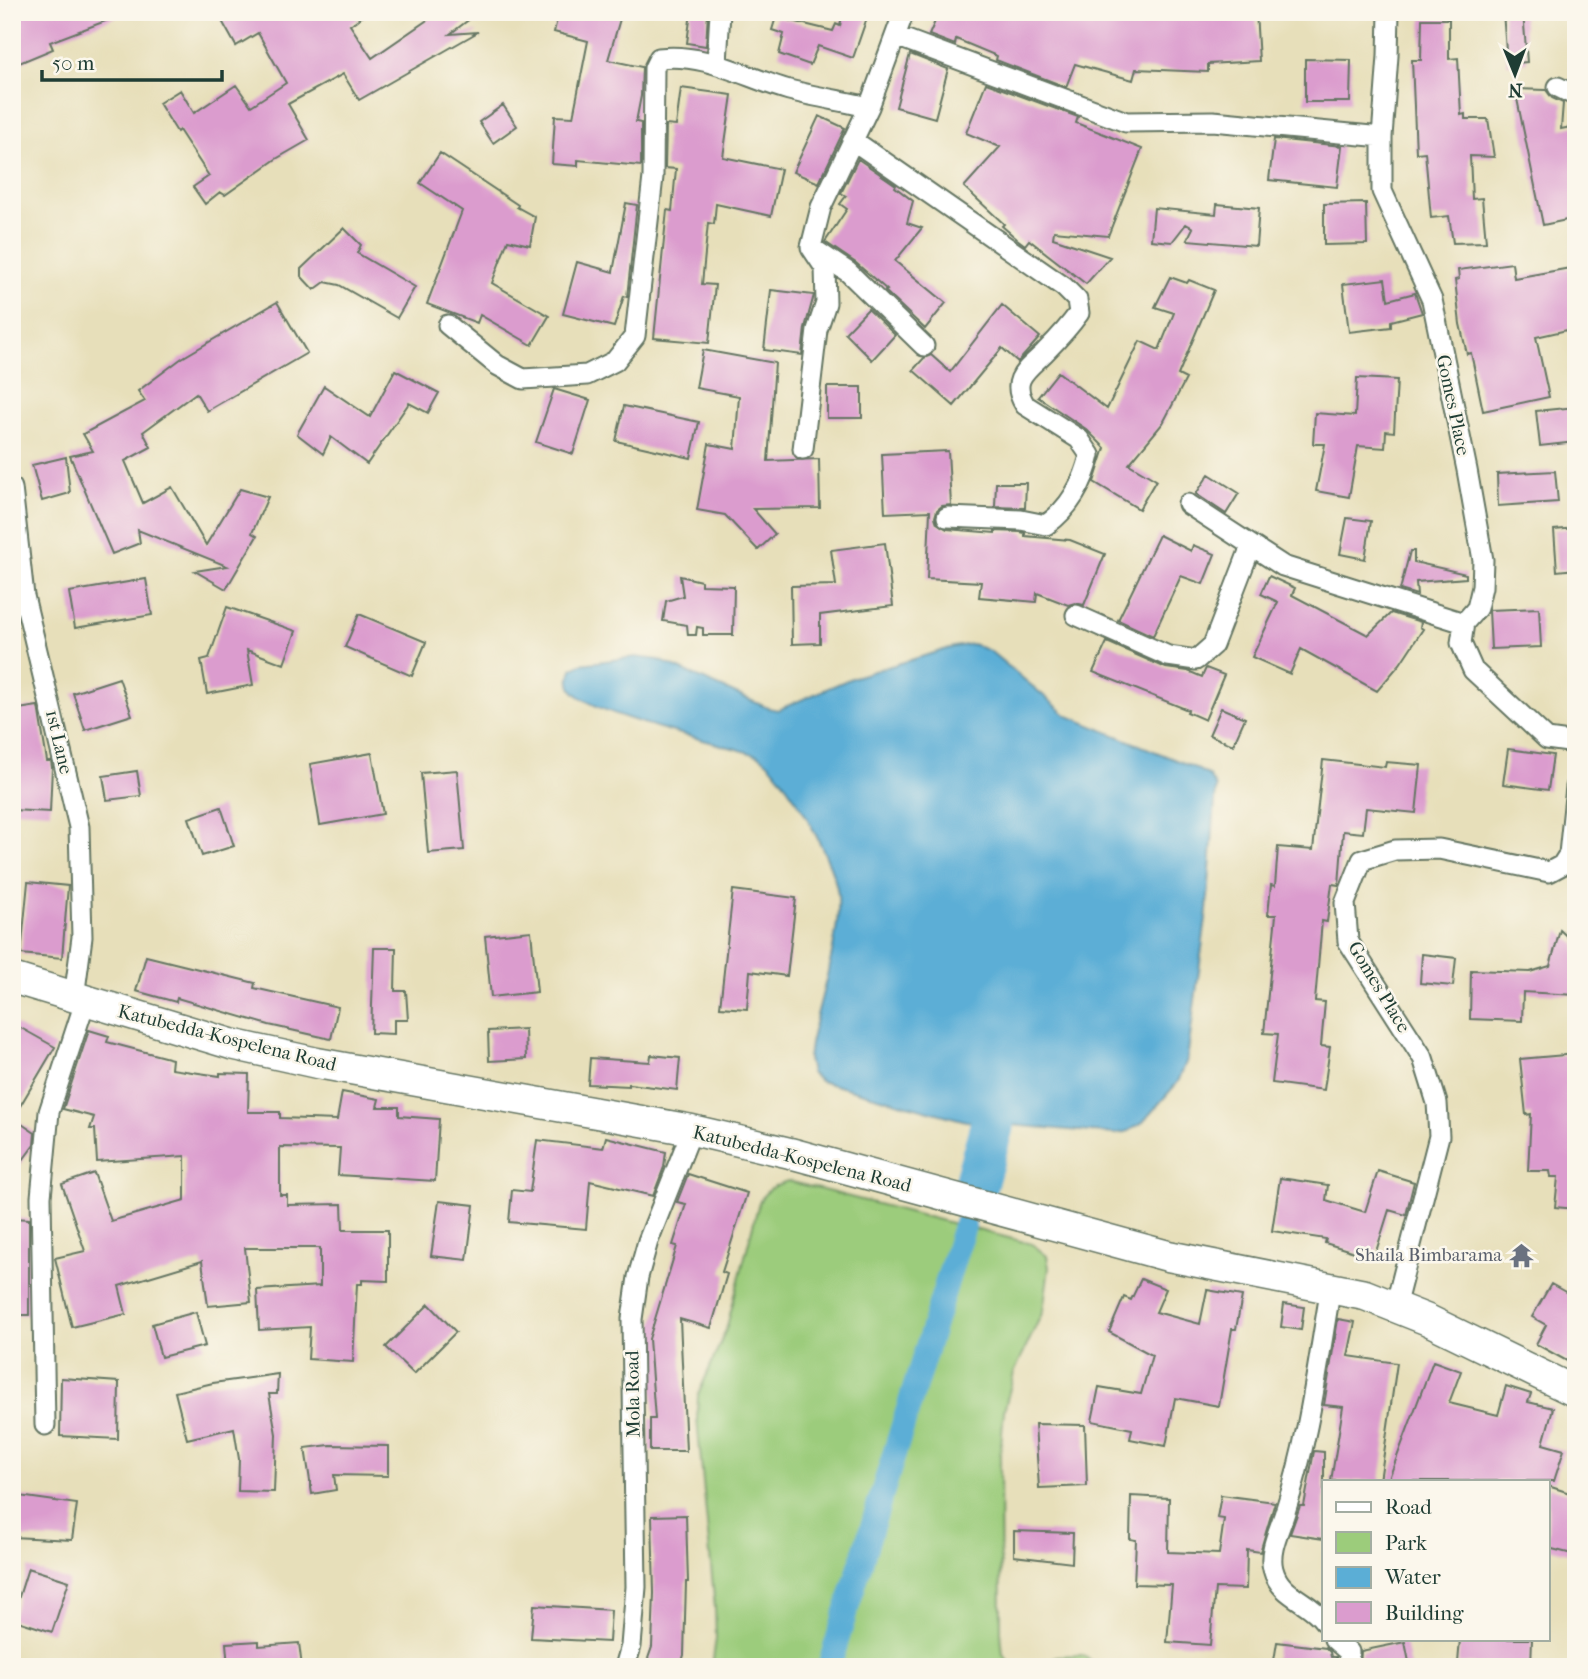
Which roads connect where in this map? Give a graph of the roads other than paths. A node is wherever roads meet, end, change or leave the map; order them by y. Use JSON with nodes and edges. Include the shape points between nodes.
{"nodes":[{"id":1,"x":720,"y":12,"type":"edge"},
{"id":2,"x":904,"y":12,"type":"edge"},
{"id":3,"x":1389,"y":12,"type":"edge"},
{"id":4,"x":896,"y":36,"type":"junction"},
{"id":5,"x":717,"y":63,"type":"junction"},
{"id":6,"x":869,"y":107,"type":"junction"},
{"id":7,"x":1382,"y":136,"type":"junction"},
{"id":8,"x":855,"y":141,"type":"junction"},
{"id":9,"x":811,"y":247,"type":"junction"},
{"id":10,"x":448,"y":325,"type":"dead end"},
{"id":11,"x":924,"y":346,"type":"dead end"},
{"id":12,"x":803,"y":449,"type":"dead end"},
{"id":13,"x":12,"y":488,"type":"edge"},
{"id":14,"x":1188,"y":504,"type":"dead end"},
{"id":15,"x":947,"y":517,"type":"dead end"},
{"id":16,"x":1251,"y":546,"type":"junction"},
{"id":17,"x":1076,"y":615,"type":"dead end"},
{"id":18,"x":1464,"y":623,"type":"junction"},
{"id":19,"x":1576,"y":743,"type":"edge"},
{"id":20,"x":1576,"y":788,"type":"edge"},
{"id":21,"x":12,"y":978,"type":"edge"},
{"id":22,"x":79,"y":1000,"type":"junction"},
{"id":23,"x":692,"y":1130,"type":"junction"},
{"id":24,"x":1331,"y":1287,"type":"junction"},
{"id":25,"x":1395,"y":1307,"type":"junction"},
{"id":26,"x":1576,"y":1392,"type":"edge"},
{"id":27,"x":45,"y":1425,"type":"dead end"},
{"id":28,"x":1322,"y":1619,"type":"edge"},
{"id":29,"x":1335,"y":1640,"type":"edge"},
{"id":30,"x":625,"y":1667,"type":"edge"},
{"id":31,"x":1348,"y":1667,"type":"edge"}],
"edges":[{"from":1,"to":5,"type":"street"},
{"from":2,"to":4,"type":"street"},
{"from":3,"to":7,"type":"street","name":"Gomes Place"},
{"from":4,"to":6,"type":"street"},
{"from":4,"to":7,"type":"street","via":[[1126,122],[1213,121]]},
{"from":5,"to":6,"type":"street","via":[[788,89]]},
{"from":5,"to":10,"type":"street","via":[[675,56],[659,58],[654,68],[653,177],[635,336],[615,361],[587,375],[523,379],[497,365]]},
{"from":6,"to":8,"type":"street"},
{"from":7,"to":18,"type":"street","name":"Gomes Place","via":[[1382,191],[1432,300],[1483,560],[1477,608]]},
{"from":8,"to":9,"type":"street","via":[[821,207]]},
{"from":8,"to":15,"type":"street","via":[[1077,300],[1079,313],[1073,322],[1024,371],[1019,397],[1079,439],[1090,456],[1085,476],[1061,515],[1046,525]]},
{"from":9,"to":11,"type":"street","via":[[848,272]]},
{"from":9,"to":12,"type":"street","via":[[825,268],[826,303],[817,330]]},
{"from":13,"to":22,"type":"street","name":"1st Lane","via":[[24,597],[79,827]]},
{"from":14,"to":16,"type":"street"},
{"from":16,"to":17,"type":"street","via":[[1213,645],[1196,660],[1168,656]]},
{"from":16,"to":18,"type":"street","via":[[1283,566]]},
{"from":18,"to":19,"type":"street","via":[[1461,643],[1473,670],[1547,739]]},
{"from":20,"to":25,"type":"street","name":"Gomes Place","via":[[1569,854],[1549,872],[1439,849],[1395,849],[1362,860],[1345,903],[1348,941],[1423,1058],[1437,1103],[1439,1136]]},
{"from":21,"to":22,"type":"main road","name":"Katubedda-Kospelena Road"},
{"from":22,"to":23,"type":"main road","name":"Katubedda-Kospelena Road","via":[[231,1044],[317,1063]]},
{"from":22,"to":27,"type":"street","name":"1st Lane","via":[[49,1112],[41,1196]]},
{"from":23,"to":24,"type":"main road","name":"Katubedda-Kospelena Road","via":[[1168,1256]]},
{"from":23,"to":30,"type":"street","name":"Mola Road","via":[[648,1241],[632,1319],[636,1587]]},
{"from":24,"to":25,"type":"main road","name":"Katubedda-Kospelena Road"},
{"from":24,"to":28,"type":"street","via":[[1304,1446],[1272,1559],[1285,1591]]},
{"from":25,"to":26,"type":"main road","name":"Katubedda-Kospelena Road"},
{"from":29,"to":31,"type":"street","via":[[1349,1652]]}]}
